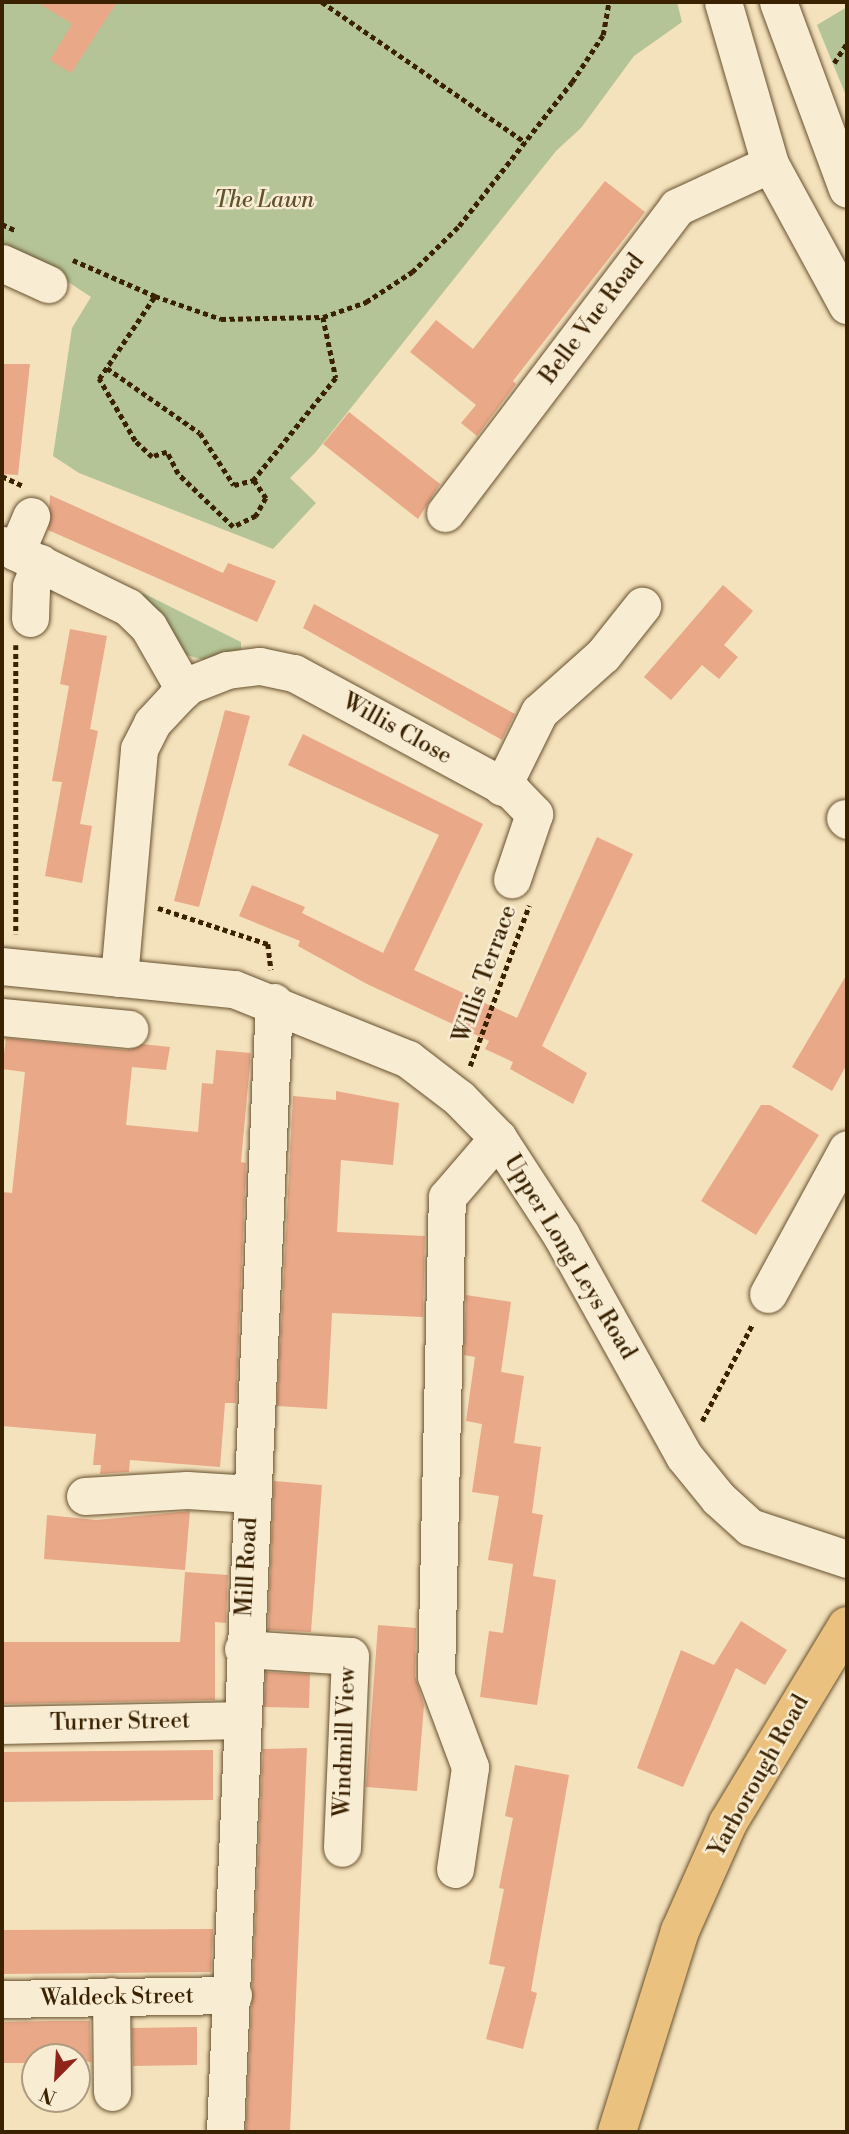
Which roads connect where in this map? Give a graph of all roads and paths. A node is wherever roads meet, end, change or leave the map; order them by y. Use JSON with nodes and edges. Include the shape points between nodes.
{"nodes":[{"id":1,"x":322,"y":2,"type":"edge"},
{"id":2,"x":609,"y":2,"type":"edge"},
{"id":3,"x":723,"y":2,"type":"edge"},
{"id":4,"x":778,"y":2,"type":"edge"},
{"id":5,"x":525,"y":142,"type":"junction"},
{"id":6,"x":770,"y":164,"type":"junction"},
{"id":7,"x":847,"y":189,"type":"edge"},
{"id":8,"x":2,"y":224,"type":"edge"},
{"id":9,"x":29,"y":237,"type":"dead end"},
{"id":10,"x":2,"y":263,"type":"edge"},
{"id":11,"x":55,"y":269,"type":"joint"},
{"id":12,"x":155,"y":296,"type":"junction"},
{"id":13,"x":847,"y":305,"type":"edge"},
{"id":14,"x":323,"y":317,"type":"junction"},
{"id":15,"x":107,"y":368,"type":"junction"},
{"id":16,"x":254,"y":480,"type":"junction"},
{"id":17,"x":445,"y":513,"type":"dead end"},
{"id":18,"x":31,"y":516,"type":"dead end"},
{"id":19,"x":19,"y":554,"type":"edge"},
{"id":20,"x":642,"y":606,"type":"dead end"},
{"id":21,"x":30,"y":618,"type":"joint"},
{"id":22,"x":184,"y":689,"type":"junction"},
{"id":23,"x":502,"y":787,"type":"junction"},
{"id":24,"x":512,"y":879,"type":"joint"},
{"id":25,"x":124,"y":897,"type":"junction"},
{"id":26,"x":9,"y":966,"type":"edge"},
{"id":27,"x":119,"y":978,"type":"junction"},
{"id":28,"x":274,"y":1002,"type":"junction"},
{"id":29,"x":2,"y":1017,"type":"edge"},
{"id":30,"x":129,"y":1029,"type":"dead end"},
{"id":31,"x":460,"y":1098,"type":"junction"},
{"id":32,"x":498,"y":1138,"type":"junction"},
{"id":33,"x":847,"y":1149,"type":"edge"},
{"id":34,"x":768,"y":1294,"type":"joint"},
{"id":35,"x":684,"y":1456,"type":"junction"},
{"id":36,"x":251,"y":1494,"type":"junction"},
{"id":37,"x":85,"y":1496,"type":"dead end"},
{"id":38,"x":847,"y":1559,"type":"edge"},
{"id":39,"x":843,"y":1641,"type":"edge"},
{"id":40,"x":243,"y":1649,"type":"junction"},
{"id":41,"x":239,"y":1720,"type":"junction"},
{"id":42,"x":2,"y":1725,"type":"edge"},
{"id":43,"x":342,"y":1848,"type":"dead end"},
{"id":44,"x":455,"y":1869,"type":"dead end"},
{"id":45,"x":233,"y":1995,"type":"junction"},
{"id":46,"x":111,"y":1996,"type":"junction"},
{"id":47,"x":2,"y":1999,"type":"edge"},
{"id":48,"x":112,"y":2092,"type":"dead end"},
{"id":49,"x":225,"y":2132,"type":"edge"},
{"id":50,"x":617,"y":2132,"type":"edge"}],
"edges":[{"from":1,"to":5,"type":"path"},
{"from":2,"to":5,"type":"path","via":[[603,35]]},
{"from":3,"to":6,"type":"street"},
{"from":4,"to":7,"type":"street"},
{"from":5,"to":14,"type":"path","via":[[459,226],[412,272],[366,302]]},
{"from":6,"to":13,"type":"street"},
{"from":6,"to":17,"type":"street","name":"Belle Vue Road","via":[[677,207]]},
{"from":8,"to":9,"type":"path"},
{"from":10,"to":11,"type":"street"},
{"from":11,"to":12,"type":"path"},
{"from":12,"to":14,"type":"path","via":[[221,319]]},
{"from":12,"to":15,"type":"path"},
{"from":14,"to":16,"type":"path","via":[[337,378]]},
{"from":15,"to":16,"type":"path","via":[[200,433],[234,485]]},
{"from":15,"to":16,"type":"path","via":[[99,379],[135,441],[152,457],[167,452],[178,474],[233,527],[256,516],[266,498]]},
{"from":18,"to":19,"type":"street"},
{"from":19,"to":21,"type":"street","via":[[31,586]]},
{"from":19,"to":22,"type":"street","via":[[128,607],[148,626]]},
{"from":20,"to":23,"type":"street","via":[[603,655],[539,712]]},
{"from":21,"to":26,"type":"path","via":[[31,623],[16,623]]},
{"from":22,"to":23,"type":"street","name":"Willis Close","via":[[205,677],[244,667],[294,673]]},
{"from":22,"to":25,"type":"street","name":"Willis Close","via":[[152,723],[139,749]]},
{"from":23,"to":24,"type":"street","name":"Willis Close","via":[[534,814]]},
{"from":24,"to":31,"type":"path","name":"Willis Terrace","via":[[510,883],[535,892]]},
{"from":25,"to":27,"type":"street","name":"Willis Close"},
{"from":25,"to":28,"type":"path","via":[[268,944]]},
{"from":26,"to":27,"type":"street","name":"Upper Long Leys Road"},
{"from":27,"to":28,"type":"street","name":"Upper Long Leys Road","via":[[223,987]]},
{"from":28,"to":31,"type":"street","name":"Upper Long Leys Road","via":[[399,1054]]},
{"from":28,"to":36,"type":"street","name":"Mill Road"},
{"from":29,"to":30,"type":"street"},
{"from":31,"to":32,"type":"street","name":"Upper Long Leys Road"},
{"from":32,"to":35,"type":"street","name":"Upper Long Leys Road","via":[[561,1235]]},
{"from":32,"to":44,"type":"street","via":[[447,1197],[436,1676],[470,1767]]},
{"from":33,"to":34,"type":"street"},
{"from":34,"to":35,"type":"path"},
{"from":35,"to":38,"type":"street","name":"Upper Long Leys Road","via":[[750,1527]]},
{"from":36,"to":37,"type":"street","via":[[187,1490]]},
{"from":36,"to":40,"type":"street","name":"Mill Road"},
{"from":39,"to":50,"type":"main road","name":"Yarborough Road","via":[[728,1823],[680,1931]]},
{"from":40,"to":41,"type":"street","name":"Mill Road"},
{"from":40,"to":43,"type":"street","name":"Windmill View","via":[[350,1656]]},
{"from":41,"to":42,"type":"street","name":"Turner Street"},
{"from":41,"to":45,"type":"street","name":"Mill Road"},
{"from":45,"to":46,"type":"street","name":"Waldeck Street"},
{"from":45,"to":49,"type":"street","name":"Mill Road"},
{"from":46,"to":47,"type":"street","name":"Waldeck Street"},
{"from":46,"to":48,"type":"street"}]}
